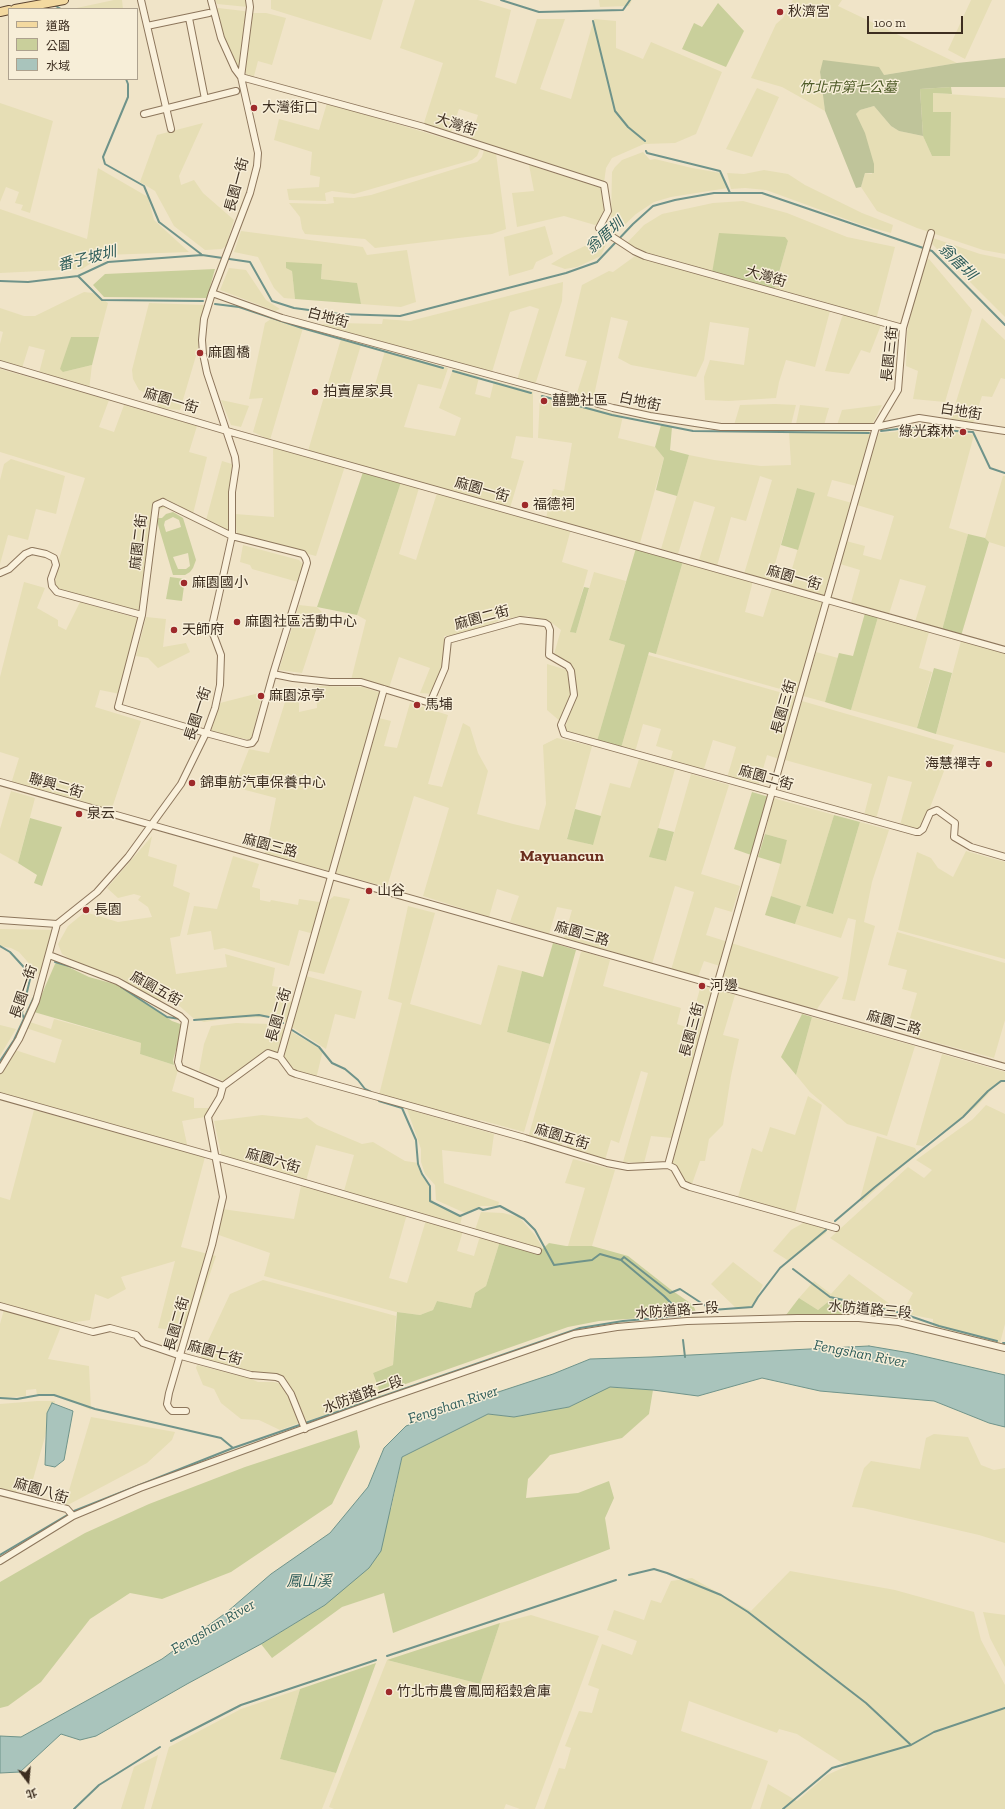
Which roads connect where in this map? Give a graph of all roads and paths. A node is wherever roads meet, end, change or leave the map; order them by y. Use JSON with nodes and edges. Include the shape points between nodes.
{"nodes":[{"id":1,"x":61,"y":0,"type":"edge"},
{"id":2,"x":141,"y":0,"type":"edge"},
{"id":3,"x":211,"y":0,"type":"edge"},
{"id":4,"x":249,"y":0,"type":"edge"},
{"id":5,"x":20,"y":8,"type":"edge"},
{"id":6,"x":209,"y":13,"type":"dead end"},
{"id":7,"x":189,"y":18,"type":"junction"},
{"id":8,"x":147,"y":26,"type":"junction"},
{"id":9,"x":241,"y":77,"type":"junction"},
{"id":10,"x":236,"y":92,"type":"dead end"},
{"id":11,"x":205,"y":99,"type":"junction"},
{"id":12,"x":166,"y":108,"type":"junction"},
{"id":13,"x":144,"y":114,"type":"dead end"},
{"id":14,"x":171,"y":129,"type":"dead end"},
{"id":15,"x":931,"y":233,"type":"dead end"},
{"id":16,"x":212,"y":293,"type":"junction"},
{"id":17,"x":903,"y":328,"type":"junction"},
{"id":18,"x":0,"y":364,"type":"edge"},
{"id":19,"x":876,"y":427,"type":"junction"},
{"id":20,"x":227,"y":431,"type":"junction"},
{"id":21,"x":1005,"y":431,"type":"edge"},
{"id":22,"x":232,"y":536,"type":"junction"},
{"id":23,"x":0,"y":573,"type":"edge"},
{"id":24,"x":827,"y":600,"type":"junction"},
{"id":25,"x":142,"y":615,"type":"junction"},
{"id":26,"x":1005,"y":650,"type":"edge"},
{"id":27,"x":273,"y":674,"type":"junction"},
{"id":28,"x":384,"y":689,"type":"junction"},
{"id":29,"x":206,"y":733,"type":"junction"},
{"id":30,"x":0,"y":782,"type":"edge"},
{"id":31,"x":772,"y":792,"type":"junction"},
{"id":32,"x":152,"y":826,"type":"junction"},
{"id":33,"x":1005,"y":857,"type":"edge"},
{"id":34,"x":331,"y":875,"type":"junction"},
{"id":35,"x":0,"y":920,"type":"edge"},
{"id":36,"x":57,"y":924,"type":"junction"},
{"id":37,"x":49,"y":955,"type":"junction"},
{"id":38,"x":717,"y":985,"type":"junction"},
{"id":39,"x":280,"y":1057,"type":"junction"},
{"id":40,"x":1005,"y":1067,"type":"edge"},
{"id":41,"x":0,"y":1070,"type":"edge"},
{"id":42,"x":223,"y":1086,"type":"junction"},
{"id":43,"x":0,"y":1096,"type":"edge"},
{"id":44,"x":216,"y":1157,"type":"junction"},
{"id":45,"x":668,"y":1165,"type":"junction"},
{"id":46,"x":836,"y":1228,"type":"dead end"},
{"id":47,"x":538,"y":1251,"type":"dead end"},
{"id":48,"x":0,"y":1306,"type":"edge"},
{"id":49,"x":754,"y":1319,"type":"joint"},
{"id":50,"x":1005,"y":1348,"type":"edge"},
{"id":51,"x":181,"y":1356,"type":"junction"},
{"id":52,"x":186,"y":1411,"type":"dead end"},
{"id":53,"x":305,"y":1429,"type":"junction"},
{"id":54,"x":0,"y":1492,"type":"edge"},
{"id":55,"x":73,"y":1516,"type":"junction"},
{"id":56,"x":0,"y":1562,"type":"edge"}],
"edges":[{"from":1,"to":5,"type":"main road"},
{"from":2,"to":8,"type":"street"},
{"from":3,"to":9,"type":"street","name":"長園一街","via":[[222,38]]},
{"from":4,"to":9,"type":"street","name":"長園一街"},
{"from":6,"to":7,"type":"street"},
{"from":7,"to":8,"type":"street"},
{"from":7,"to":11,"type":"street"},
{"from":8,"to":12,"type":"street"},
{"from":9,"to":16,"type":"street","name":"長園一街","via":[[258,153],[258,166]]},
{"from":9,"to":17,"type":"street","name":"大灣街","via":[[424,127],[604,185],[608,211],[599,228],[645,256]]},
{"from":10,"to":11,"type":"street"},
{"from":11,"to":12,"type":"street"},
{"from":12,"to":13,"type":"street"},
{"from":12,"to":14,"type":"street"},
{"from":15,"to":17,"type":"street","name":"長園三街"},
{"from":16,"to":19,"type":"street","name":"白地街","via":[[282,318],[650,416],[721,427]]},
{"from":16,"to":20,"type":"street","name":"長園一街","via":[[204,319],[202,354]]},
{"from":17,"to":19,"type":"street","name":"長園三街","via":[[898,390]]},
{"from":18,"to":20,"type":"street","name":"麻園一街"},
{"from":19,"to":21,"type":"street","name":"白地街","via":[[919,418]]},
{"from":19,"to":24,"type":"street","name":"長園三街"},
{"from":20,"to":22,"type":"street","name":"長園一街","via":[[236,466],[232,492]]},
{"from":20,"to":24,"type":"street","name":"麻園一街"},
{"from":22,"to":25,"type":"street","name":"麻園二街","via":[[163,502],[156,505]]},
{"from":22,"to":27,"type":"street","name":"麻園二街","via":[[303,554],[306,559],[307,563]]},
{"from":22,"to":29,"type":"street","name":"長園一街","via":[[212,626],[221,656],[220,685]]},
{"from":23,"to":25,"type":"street","via":[[32,551],[46,554],[54,558],[56,564],[51,579],[52,586],[57,592]]},
{"from":24,"to":26,"type":"street","name":"麻園一街"},
{"from":24,"to":31,"type":"street","name":"長園三街"},
{"from":25,"to":29,"type":"street","via":[[118,707]]},
{"from":27,"to":28,"type":"street","name":"麻園二街","via":[[330,682],[362,682]]},
{"from":27,"to":29,"type":"street","via":[[252,743],[247,744]]},
{"from":28,"to":31,"type":"street","name":"麻園二街","via":[[430,703],[445,668],[448,640],[520,620],[544,623],[550,630],[549,655],[568,666],[571,671],[574,695],[561,726],[564,734]]},
{"from":28,"to":34,"type":"street","name":"長園二街"},
{"from":29,"to":32,"type":"street","name":"長園一街","via":[[181,784]]},
{"from":30,"to":32,"type":"street","name":"聯興二街"},
{"from":31,"to":33,"type":"street","name":"麻園二街","via":[[916,832],[922,829],[930,813],[937,810],[955,823],[954,837],[971,847]]},
{"from":31,"to":38,"type":"street","name":"長園三街"},
{"from":32,"to":34,"type":"street","name":"麻園三路"},
{"from":32,"to":36,"type":"street","name":"長園一街","via":[[128,858],[97,892]]},
{"from":34,"to":38,"type":"street","name":"麻園三路"},
{"from":34,"to":39,"type":"street","name":"長園二街"},
{"from":35,"to":36,"type":"street"},
{"from":36,"to":37,"type":"street","name":"長園一街"},
{"from":37,"to":41,"type":"street","name":"長園一街","via":[[36,1001],[19,1039]]},
{"from":37,"to":42,"type":"street","name":"麻園五街","via":[[117,982],[180,1016],[185,1021],[178,1062],[180,1068]]},
{"from":38,"to":40,"type":"street","name":"麻園三路"},
{"from":38,"to":45,"type":"street","name":"長園三街"},
{"from":39,"to":42,"type":"street","name":"長園二街","via":[[268,1053]]},
{"from":39,"to":45,"type":"street","name":"麻園五街","via":[[293,1074],[607,1163],[628,1167]]},
{"from":42,"to":44,"type":"street","name":"長園二街","via":[[220,1097],[208,1117]]},
{"from":43,"to":44,"type":"street","name":"麻園六街"},
{"from":44,"to":47,"type":"street","name":"麻園六街"},
{"from":44,"to":51,"type":"street","name":"長園二街","via":[[223,1196],[212,1246]]},
{"from":45,"to":46,"type":"street","via":[[674,1168],[682,1184],[686,1186]]},
{"from":48,"to":51,"type":"street","name":"麻園七街","via":[[93,1332],[110,1328],[136,1335],[143,1343]]},
{"from":49,"to":50,"type":"street","name":"水防道路三段","via":[[859,1318],[899,1322]]},
{"from":49,"to":53,"type":"street","name":"水防道路二段","via":[[617,1327],[574,1334]]},
{"from":51,"to":52,"type":"street","name":"長園二街","via":[[168,1393],[167,1404],[172,1411]]},
{"from":51,"to":53,"type":"street","name":"麻園七街","via":[[251,1375],[282,1379]]},
{"from":53,"to":55,"type":"street","name":"水防道路二段","via":[[161,1479]]},
{"from":54,"to":55,"type":"street","name":"麻園八街","via":[[67,1509]]},
{"from":55,"to":56,"type":"street","name":"水防道路二段"}]}
